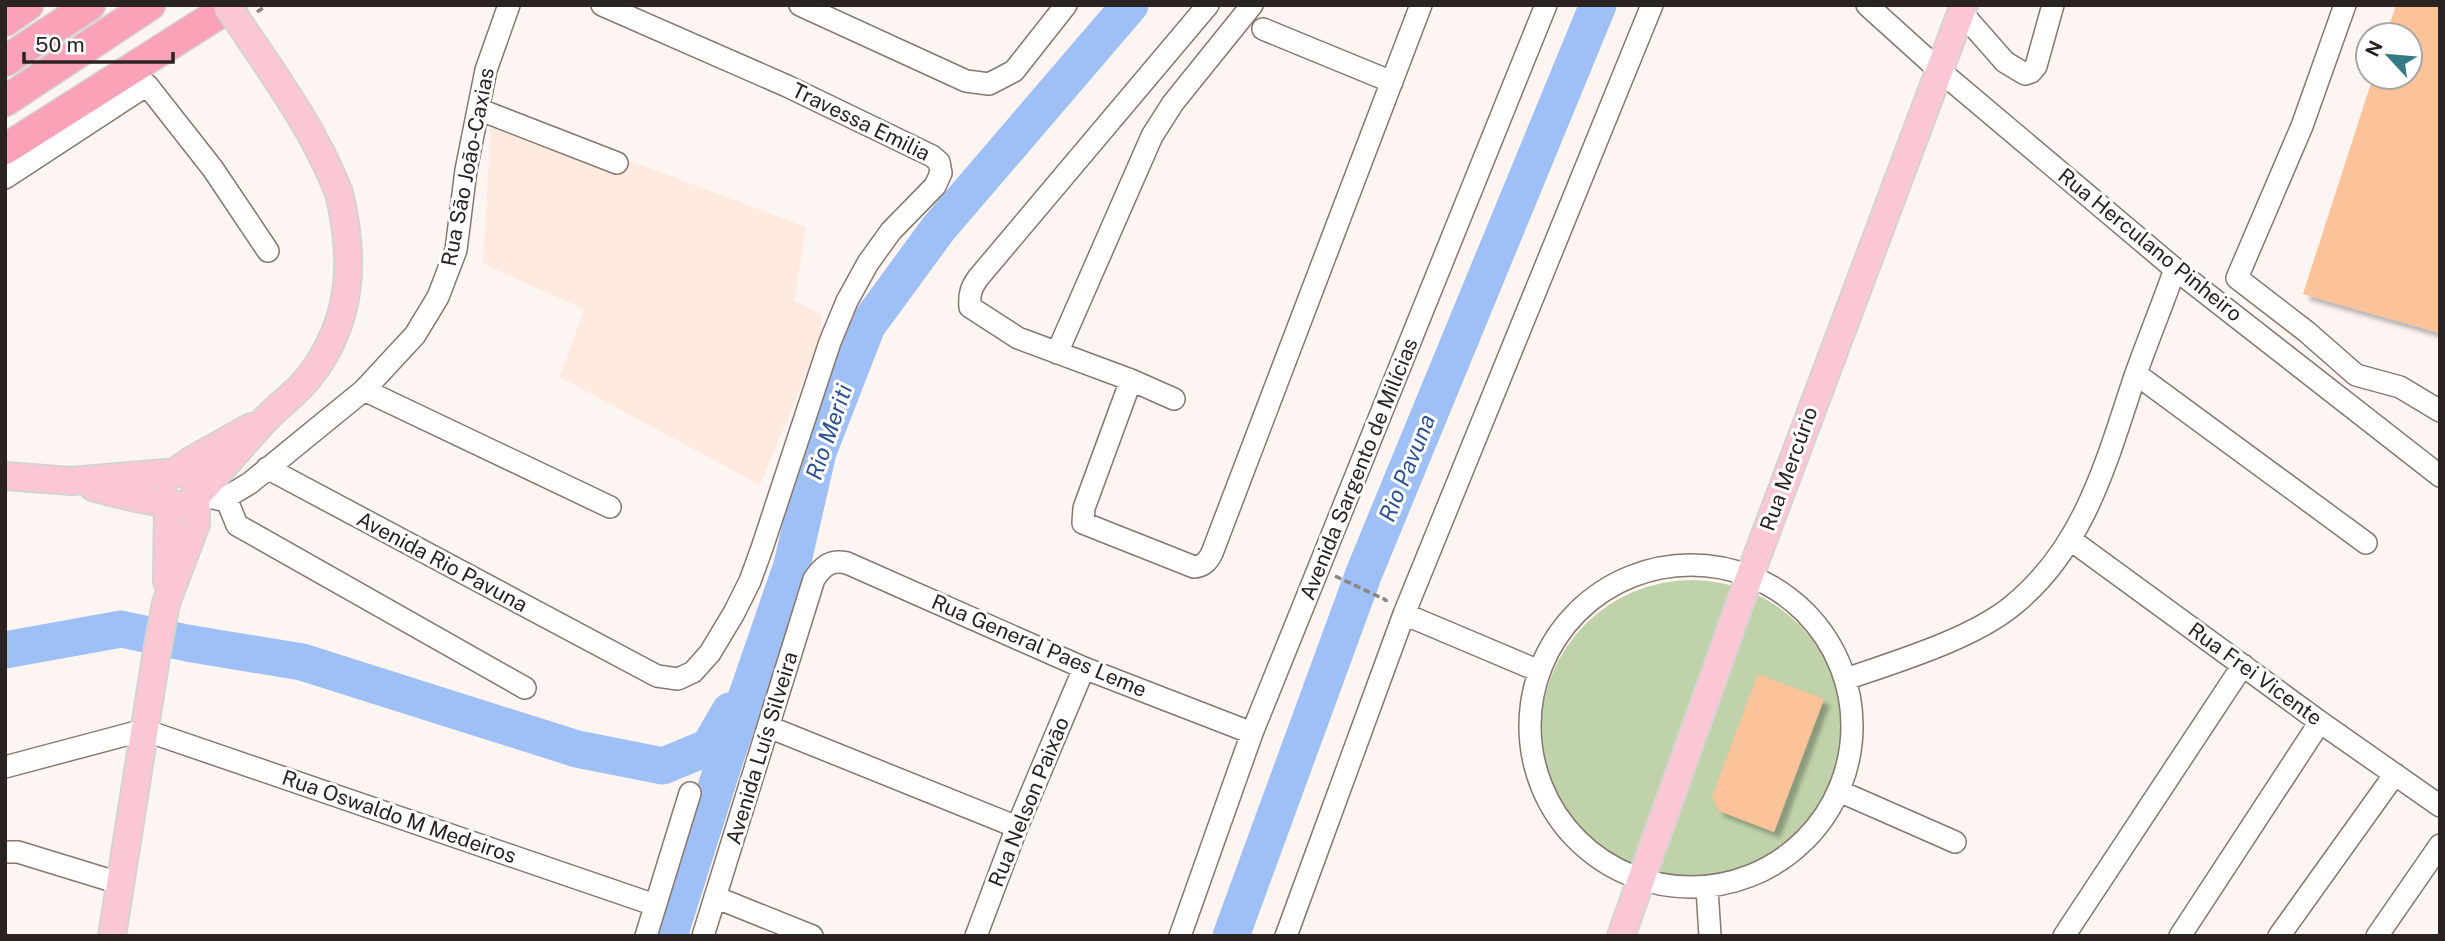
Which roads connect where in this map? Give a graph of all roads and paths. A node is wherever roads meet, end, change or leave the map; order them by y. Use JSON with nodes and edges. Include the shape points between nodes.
{"nodes":[{"id":1,"x":29,"y":5,"type":"edge"},
{"id":2,"x":90,"y":5,"type":"edge"},
{"id":3,"x":150,"y":5,"type":"edge"},
{"id":4,"x":230,"y":5,"type":"edge"},
{"id":5,"x":509,"y":5,"type":"edge"},
{"id":6,"x":602,"y":5,"type":"edge"},
{"id":7,"x":800,"y":5,"type":"edge"},
{"id":8,"x":1066,"y":5,"type":"edge"},
{"id":9,"x":1208,"y":5,"type":"edge"},
{"id":10,"x":1252,"y":5,"type":"edge"},
{"id":11,"x":1421,"y":5,"type":"edge"},
{"id":12,"x":1546,"y":5,"type":"edge"},
{"id":13,"x":1652,"y":5,"type":"edge"},
{"id":14,"x":1867,"y":5,"type":"edge"},
{"id":15,"x":2053,"y":5,"type":"edge"},
{"id":16,"x":2345,"y":5,"type":"edge"},
{"id":17,"x":1963,"y":8,"type":"edge"},
{"id":18,"x":5,"y":21,"type":"edge"},
{"id":19,"x":1263,"y":29,"type":"dead end"},
{"id":20,"x":5,"y":61,"type":"edge"},
{"id":21,"x":1939,"y":71,"type":"junction"},
{"id":22,"x":1392,"y":82,"type":"junction"},
{"id":23,"x":5,"y":101,"type":"edge"},
{"id":24,"x":478,"y":110,"type":"junction"},
{"id":25,"x":5,"y":149,"type":"edge"},
{"id":26,"x":617,"y":163,"type":"dead end"},
{"id":27,"x":5,"y":178,"type":"edge"},
{"id":28,"x":268,"y":251,"type":"dead end"},
{"id":29,"x":2175,"y":269,"type":"junction"},
{"id":30,"x":1057,"y":353,"type":"junction"},
{"id":31,"x":2136,"y":374,"type":"junction"},
{"id":32,"x":1131,"y":380,"type":"junction"},
{"id":33,"x":364,"y":390,"type":"junction"},
{"id":34,"x":1174,"y":399,"type":"dead end"},
{"id":35,"x":2440,"y":411,"type":"edge"},
{"id":36,"x":267,"y":417,"type":"junction"},
{"id":37,"x":267,"y":468,"type":"junction"},
{"id":38,"x":173,"y":474,"type":"junction"},
{"id":39,"x":5,"y":476,"type":"edge"},
{"id":40,"x":2440,"y":476,"type":"edge"},
{"id":41,"x":71,"y":481,"type":"junction"},
{"id":42,"x":196,"y":494,"type":"junction"},
{"id":43,"x":226,"y":498,"type":"junction"},
{"id":44,"x":168,"y":502,"type":"junction"},
{"id":45,"x":610,"y":507,"type":"dead end"},
{"id":46,"x":2071,"y":540,"type":"junction"},
{"id":47,"x":2366,"y":543,"type":"dead end"},
{"id":48,"x":827,"y":564,"type":"joint"},
{"id":49,"x":1332,"y":575,"type":"dead end"},
{"id":50,"x":1750,"y":575,"type":"junction"},
{"id":51,"x":164,"y":612,"type":"junction"},
{"id":52,"x":1382,"y":612,"type":"dead end"},
{"id":53,"x":1404,"y":614,"type":"junction"},
{"id":54,"x":617,"y":656,"type":"joint"},
{"id":55,"x":2243,"y":666,"type":"junction"},
{"id":56,"x":1084,"y":668,"type":"junction"},
{"id":57,"x":1539,"y":671,"type":"junction"},
{"id":58,"x":1846,"y":679,"type":"junction"},
{"id":59,"x":525,"y":688,"type":"dead end"},
{"id":60,"x":2320,"y":722,"type":"junction"},
{"id":61,"x":769,"y":727,"type":"junction"},
{"id":62,"x":144,"y":730,"type":"junction"},
{"id":63,"x":1252,"y":733,"type":"junction"},
{"id":64,"x":5,"y":767,"type":"edge"},
{"id":65,"x":2395,"y":774,"type":"junction"},
{"id":66,"x":1839,"y":791,"type":"junction"},
{"id":67,"x":690,"y":793,"type":"dead end"},
{"id":68,"x":2440,"y":806,"type":"edge"},
{"id":69,"x":1017,"y":827,"type":"junction"},
{"id":70,"x":1955,"y":842,"type":"dead end"},
{"id":71,"x":2440,"y":845,"type":"edge"},
{"id":72,"x":5,"y":852,"type":"edge"},
{"id":73,"x":1641,"y":881,"type":"junction"},
{"id":74,"x":119,"y":883,"type":"junction"},
{"id":75,"x":1707,"y":888,"type":"junction"},
{"id":76,"x":715,"y":897,"type":"junction"},
{"id":77,"x":655,"y":905,"type":"junction"},
{"id":78,"x":112,"y":936,"type":"edge"},
{"id":79,"x":646,"y":936,"type":"edge"},
{"id":80,"x":703,"y":936,"type":"edge"},
{"id":81,"x":812,"y":936,"type":"edge"},
{"id":82,"x":976,"y":936,"type":"edge"},
{"id":83,"x":1180,"y":936,"type":"edge"},
{"id":84,"x":1286,"y":936,"type":"edge"},
{"id":85,"x":1622,"y":936,"type":"edge"},
{"id":86,"x":1710,"y":936,"type":"edge"},
{"id":87,"x":2064,"y":936,"type":"edge"},
{"id":88,"x":2180,"y":936,"type":"edge"},
{"id":89,"x":2279,"y":936,"type":"edge"},
{"id":90,"x":2377,"y":936,"type":"edge"}],
"edges":[{"from":1,"to":18,"type":"highway"},
{"from":2,"to":20,"type":"highway"},
{"from":3,"to":23,"type":"highway"},
{"from":4,"to":25,"type":"highway"},
{"from":4,"to":36,"type":"main road","bridge":true,"via":[[313,138],[339,193],[348,232],[347,291],[327,348],[310,376]]},
{"from":5,"to":24,"type":"street","name":"Rua São João-Caxias","via":[[486,70]]},
{"from":6,"to":54,"type":"street","name":"Travessa Emilia","via":[[932,156],[941,173],[935,186],[891,231],[847,302],[750,581],[710,653],[693,672],[678,679],[657,676]]},
{"from":7,"to":8,"type":"street","via":[[966,81],[989,85],[1014,71]]},
{"from":9,"to":30,"type":"street","via":[[970,289],[970,307],[1018,338]]},
{"from":10,"to":30,"type":"street","via":[[1152,136]]},
{"from":11,"to":22,"type":"street"},
{"from":12,"to":63,"type":"street","name":"Avenida Sargento de Milícias"},
{"from":13,"to":53,"type":"street"},
{"from":14,"to":21,"type":"street","name":"Rua Herculano Pinheiro"},
{"from":15,"to":17,"type":"street","via":[[2036,66],[2025,74],[2005,62]]},
{"from":16,"to":35,"type":"street","via":[[2302,126],[2237,278],[2356,375],[2400,387]]},
{"from":17,"to":21,"type":"main road","name":"Rua Mercúrio"},
{"from":19,"to":22,"type":"street"},
{"from":21,"to":29,"type":"street","name":"Rua Herculano Pinheiro"},
{"from":21,"to":50,"type":"main road","name":"Rua Mercúrio"},
{"from":22,"to":32,"type":"street","via":[[1212,553],[1200,567],[1083,523],[1084,508]]},
{"from":24,"to":26,"type":"street"},
{"from":24,"to":33,"type":"street","name":"Rua São João-Caxias","via":[[456,250],[438,297],[415,335]]},
{"from":27,"to":28,"type":"street","via":[[147,85],[213,169]]},
{"from":29,"to":31,"type":"street"},
{"from":29,"to":40,"type":"street","name":"Rua Herculano Pinheiro"},
{"from":30,"to":32,"type":"street"},
{"from":31,"to":46,"type":"street","via":[[2106,464]]},
{"from":31,"to":47,"type":"street"},
{"from":32,"to":34,"type":"street"},
{"from":33,"to":37,"type":"street","name":"Rua São João-Caxias"},
{"from":33,"to":45,"type":"street"},
{"from":36,"to":38,"type":"main road"},
{"from":36,"to":42,"type":"main road"},
{"from":37,"to":43,"type":"street","name":"Rua São João-Caxias"},
{"from":37,"to":54,"type":"street","name":"Avenida Rio Pavuna"},
{"from":38,"to":41,"type":"main road"},
{"from":38,"to":42,"type":"main road","via":[[193,478]]},
{"from":38,"to":44,"type":"main road","via":[[163,486]]},
{"from":39,"to":41,"type":"main road"},
{"from":41,"to":44,"type":"main road"},
{"from":42,"to":43,"type":"street"},
{"from":42,"to":44,"type":"main road","via":[[184,506]]},
{"from":42,"to":51,"type":"main road","via":[[195,524]]},
{"from":43,"to":59,"type":"street","via":[[237,525]]},
{"from":44,"to":51,"type":"main road"},
{"from":46,"to":55,"type":"street","name":"Rua Frei Vicente"},
{"from":46,"to":58,"type":"street","via":[[2042,578],[2011,607],[1971,630]]},
{"from":48,"to":56,"type":"street","name":"Rua General Paes Leme","via":[[847,563]]},
{"from":48,"to":61,"type":"street","name":"Avenida Luís Silveira","via":[[814,579]]},
{"from":49,"to":52,"type":"path","via":[[1387,600]]},
{"from":50,"to":57,"type":"street","via":[[1714,565],[1678,565],[1642,572],[1609,587],[1579,610],[1556,638]]},
{"from":50,"to":58,"type":"street","via":[[1782,592],[1810,616],[1831,645]]},
{"from":50,"to":73,"type":"main road","name":"Rua Mercúrio"},
{"from":51,"to":62,"type":"main road"},
{"from":53,"to":57,"type":"street"},
{"from":53,"to":84,"type":"street"},
{"from":55,"to":60,"type":"street","name":"Rua Frei Vicente"},
{"from":55,"to":87,"type":"street"},
{"from":56,"to":63,"type":"street","name":"Rua General Paes Leme"},
{"from":56,"to":69,"type":"street","name":"Rua Nelson Paixão"},
{"from":57,"to":73,"type":"street","via":[[1530,713],[1532,757],[1546,798],[1570,834],[1602,862]]},
{"from":58,"to":66,"type":"street","via":[[1852,736]]},
{"from":60,"to":65,"type":"street","name":"Rua Frei Vicente"},
{"from":60,"to":88,"type":"street"},
{"from":61,"to":69,"type":"street"},
{"from":61,"to":76,"type":"street","name":"Avenida Luís Silveira"},
{"from":62,"to":64,"type":"street"},
{"from":62,"to":74,"type":"main road"},
{"from":62,"to":77,"type":"street","name":"Rua Oswaldo M Medeiros"},
{"from":63,"to":83,"type":"street","name":"Avenida Sargento de Milícias"},
{"from":65,"to":68,"type":"street","name":"Rua Frei Vicente"},
{"from":65,"to":89,"type":"street"},
{"from":66,"to":70,"type":"street"},
{"from":66,"to":75,"type":"street","via":[[1798,847],[1740,881]]},
{"from":67,"to":77,"type":"street"},
{"from":69,"to":82,"type":"street","name":"Rua Nelson Paixão"},
{"from":71,"to":90,"type":"street"},
{"from":72,"to":74,"type":"street"},
{"from":73,"to":75,"type":"street"},
{"from":73,"to":85,"type":"main road","name":"Rua Mercúrio"},
{"from":74,"to":78,"type":"main road"},
{"from":75,"to":86,"type":"street"},
{"from":76,"to":80,"type":"street","name":"Avenida Luís Silveira"},
{"from":76,"to":81,"type":"street"},
{"from":77,"to":79,"type":"street"}]}
